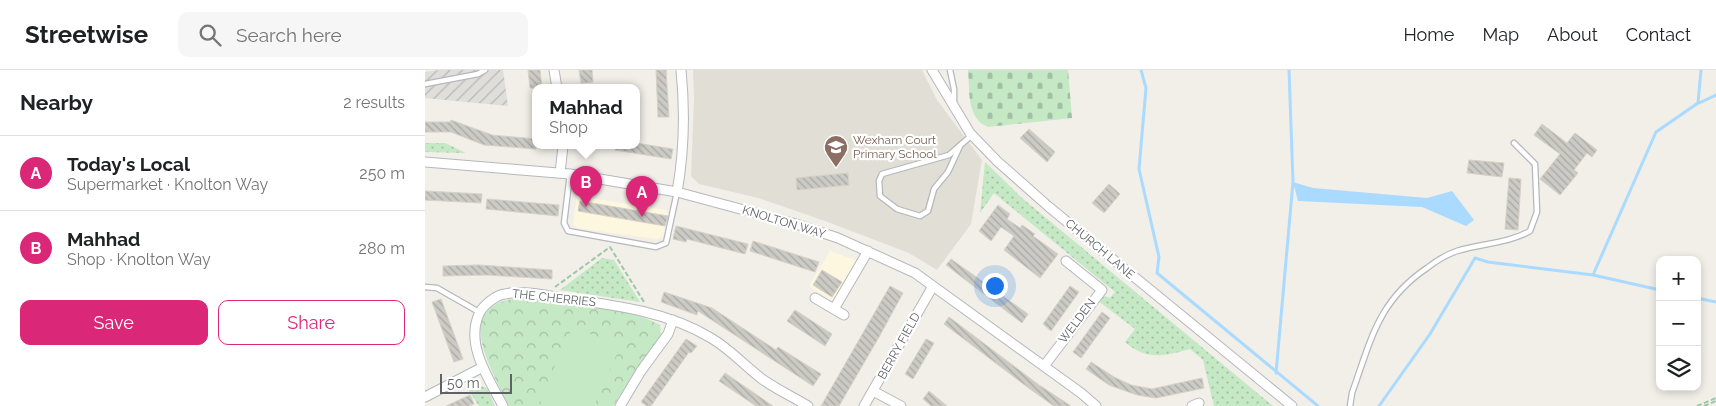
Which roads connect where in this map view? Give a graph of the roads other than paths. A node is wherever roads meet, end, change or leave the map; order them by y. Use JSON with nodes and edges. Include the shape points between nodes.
{"nodes":[{"id":1,"x":485,"y":70,"type":"edge"},
{"id":2,"x":554,"y":70,"type":"edge"},
{"id":3,"x":681,"y":70,"type":"edge"},
{"id":4,"x":932,"y":70,"type":"edge"},
{"id":5,"x":950,"y":70,"type":"edge"},
{"id":6,"x":425,"y":84,"type":"edge"},
{"id":7,"x":556,"y":84,"type":"edge"},
{"id":8,"x":954,"y":107,"type":"junction"},
{"id":9,"x":972,"y":135,"type":"junction"},
{"id":10,"x":1514,"y":143,"type":"dead end"},
{"id":11,"x":960,"y":146,"type":"junction"},
{"id":12,"x":563,"y":149,"type":"edge"},
{"id":13,"x":425,"y":162,"type":"edge"},
{"id":14,"x":560,"y":173,"type":"junction"},
{"id":15,"x":570,"y":174,"type":"junction"},
{"id":16,"x":677,"y":192,"type":"junction"},
{"id":17,"x":868,"y":250,"type":"junction"},
{"id":18,"x":1066,"y":261,"type":"dead end"},
{"id":19,"x":933,"y":286,"type":"junction"},
{"id":20,"x":425,"y":287,"type":"edge"},
{"id":21,"x":815,"y":298,"type":"dead end"},
{"id":22,"x":834,"y":309,"type":"junction"},
{"id":23,"x":479,"y":312,"type":"junction"},
{"id":24,"x":844,"y":315,"type":"dead end"},
{"id":25,"x":673,"y":320,"type":"junction"},
{"id":26,"x":1044,"y":366,"type":"junction"},
{"id":27,"x":483,"y":367,"type":"junction"},
{"id":28,"x":873,"y":391,"type":"junction"},
{"id":29,"x":425,"y":397,"type":"edge"},
{"id":30,"x":503,"y":406,"type":"edge"},
{"id":31,"x":620,"y":406,"type":"edge"},
{"id":32,"x":808,"y":406,"type":"edge"},
{"id":33,"x":864,"y":406,"type":"edge"},
{"id":34,"x":901,"y":406,"type":"edge"},
{"id":35,"x":1096,"y":406,"type":"edge"},
{"id":36,"x":1292,"y":406,"type":"edge"},
{"id":37,"x":1350,"y":406,"type":"edge"}],
"edges":[{"from":1,"to":6,"type":"lane"},
{"from":2,"to":7,"type":"street"},
{"from":3,"to":16,"type":"street","via":[[684,99],[681,175]]},
{"from":4,"to":8,"type":"street","name":"CHURCH LANE"},
{"from":5,"to":8,"type":"lane","via":[[955,88]]},
{"from":8,"to":9,"type":"street","name":"CHURCH LANE"},
{"from":9,"to":11,"type":"lane"},
{"from":9,"to":36,"type":"street","name":"CHURCH LANE","via":[[1049,207]]},
{"from":10,"to":37,"type":"lane","via":[[1535,164],[1537,212],[1530,231],[1516,239],[1458,250],[1406,282],[1383,312]]},
{"from":11,"to":11,"type":"lane","via":[[949,155],[882,174],[879,196],[897,209],[920,216],[928,211],[934,189],[948,172]]},
{"from":12,"to":14,"type":"street"},
{"from":13,"to":14,"type":"street","name":"KNOLTON WAY"},
{"from":14,"to":15,"type":"street","name":"KNOLTON WAY"},
{"from":15,"to":16,"type":"street","name":"KNOLTON WAY"},
{"from":15,"to":16,"type":"lane","via":[[564,223],[568,231],[656,247],[666,243]]},
{"from":16,"to":17,"type":"street","name":"KNOLTON WAY","via":[[796,224]]},
{"from":17,"to":19,"type":"street","name":"KNOLTON WAY","via":[[915,273]]},
{"from":17,"to":22,"type":"street"},
{"from":18,"to":26,"type":"street","name":"WELDEN","via":[[1101,290]]},
{"from":19,"to":26,"type":"street","name":"KNOLTON WAY"},
{"from":19,"to":28,"type":"street","name":"BERRY FIELD"},
{"from":20,"to":23,"type":"lane","via":[[437,288]]},
{"from":21,"to":22,"type":"street"},
{"from":22,"to":24,"type":"street"},
{"from":23,"to":25,"type":"street","name":"THE CHERRIES","via":[[489,301],[504,294],[543,295],[650,312]]},
{"from":23,"to":27,"type":"street","via":[[474,330]]},
{"from":25,"to":31,"type":"street","via":[[668,334]]},
{"from":25,"to":32,"type":"street","name":"THE CHERRIES","via":[[711,338],[762,379]]},
{"from":26,"to":35,"type":"street","name":"KNOLTON WAY"},
{"from":27,"to":29,"type":"street"},
{"from":27,"to":30,"type":"street"},
{"from":28,"to":33,"type":"street","name":"BERRY FIELD"},
{"from":28,"to":34,"type":"street"}]}
